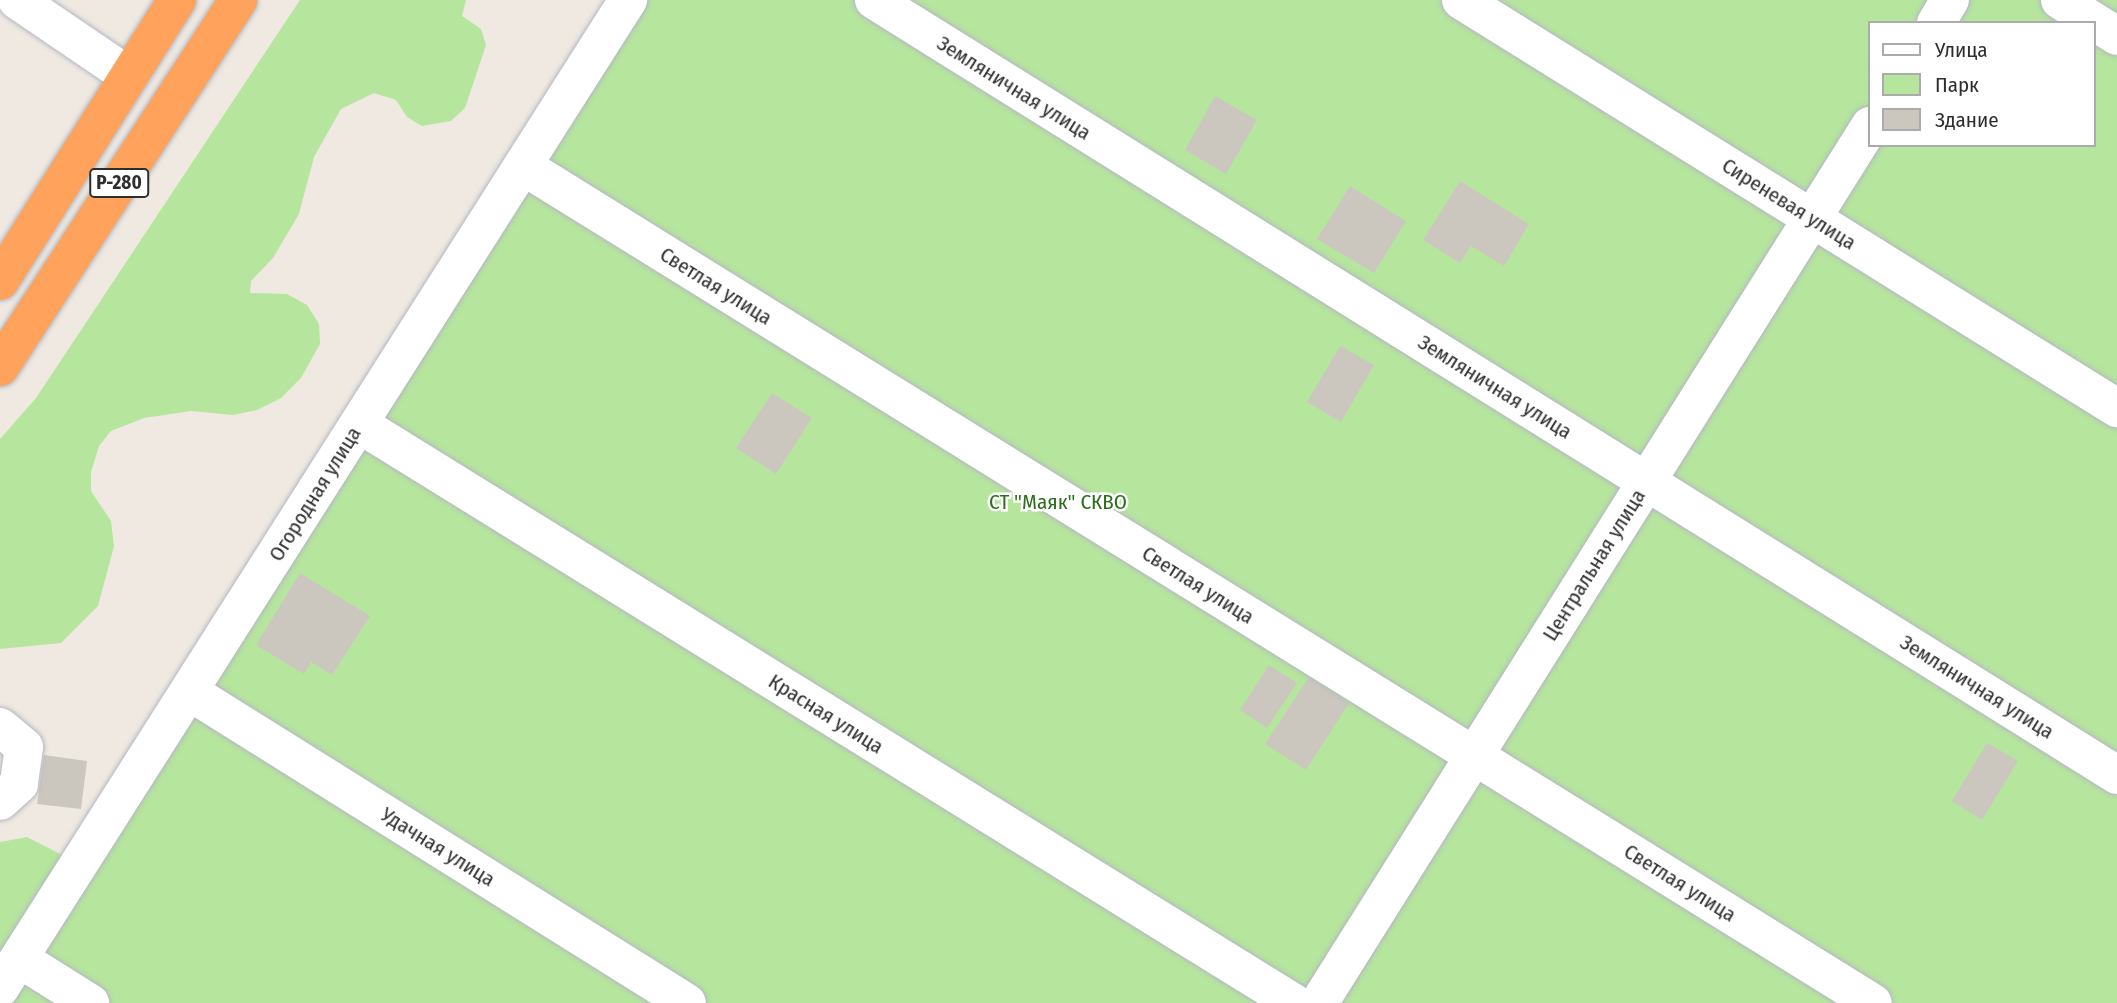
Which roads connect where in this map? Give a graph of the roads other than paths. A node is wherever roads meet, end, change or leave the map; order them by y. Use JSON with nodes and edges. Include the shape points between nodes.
{"nodes":[{"id":1,"x":17,"y":0,"type":"edge"},
{"id":2,"x":177,"y":0,"type":"edge"},
{"id":3,"x":238,"y":0,"type":"edge"},
{"id":4,"x":628,"y":0,"type":"edge"},
{"id":5,"x":874,"y":0,"type":"edge"},
{"id":6,"x":1461,"y":0,"type":"edge"},
{"id":7,"x":1950,"y":0,"type":"edge"},
{"id":8,"x":2060,"y":0,"type":"edge"},
{"id":9,"x":1937,"y":21,"type":"edge"},
{"id":10,"x":2093,"y":21,"type":"edge"},
{"id":11,"x":2096,"y":23,"type":"edge"},
{"id":12,"x":2117,"y":36,"type":"edge"},
{"id":13,"x":129,"y":76,"type":"junction"},
{"id":14,"x":1868,"y":129,"type":"edge"},
{"id":15,"x":523,"y":166,"type":"junction"},
{"id":16,"x":1812,"y":218,"type":"junction"},
{"id":17,"x":0,"y":281,"type":"edge"},
{"id":18,"x":0,"y":367,"type":"edge"},
{"id":19,"x":2117,"y":408,"type":"edge"},
{"id":20,"x":359,"y":424,"type":"junction"},
{"id":21,"x":1647,"y":481,"type":"junction"},
{"id":22,"x":190,"y":692,"type":"junction"},
{"id":23,"x":0,"y":727,"type":"edge"},
{"id":24,"x":1474,"y":756,"type":"junction"},
{"id":25,"x":2117,"y":775,"type":"edge"},
{"id":26,"x":0,"y":800,"type":"edge"},
{"id":27,"x":10,"y":973,"type":"edge"},
{"id":28,"x":90,"y":1003,"type":"edge"},
{"id":29,"x":687,"y":1003,"type":"edge"},
{"id":30,"x":1294,"y":1003,"type":"edge"},
{"id":31,"x":1319,"y":1003,"type":"edge"},
{"id":32,"x":1873,"y":1003,"type":"edge"}],
"edges":[{"from":1,"to":13,"type":"street"},
{"from":2,"to":13,"type":"highway","number":"Р-280"},
{"from":3,"to":18,"type":"highway","number":"Р-280"},
{"from":4,"to":15,"type":"street","name":"Огородная улица"},
{"from":5,"to":21,"type":"street","name":"Земляничная улица"},
{"from":6,"to":16,"type":"street","name":"Сиреневая улица"},
{"from":7,"to":9,"type":"street"},
{"from":8,"to":10,"type":"street"},
{"from":11,"to":12,"type":"street"},
{"from":13,"to":17,"type":"highway","number":"Р-280"},
{"from":14,"to":16,"type":"street","name":"Центральная улица"},
{"from":15,"to":20,"type":"street","name":"Огородная улица"},
{"from":15,"to":24,"type":"street","name":"Светлая улица"},
{"from":16,"to":19,"type":"street","name":"Сиреневая улица"},
{"from":16,"to":21,"type":"street","name":"Центральная улица"},
{"from":20,"to":22,"type":"street","name":"Огородная улица"},
{"from":20,"to":30,"type":"street","name":"Красная улица"},
{"from":21,"to":24,"type":"street","name":"Центральная улица"},
{"from":21,"to":25,"type":"street","name":"Земляничная улица"},
{"from":22,"to":27,"type":"street","name":"Огородная улица"},
{"from":22,"to":29,"type":"street","name":"Удачная улица"},
{"from":23,"to":26,"type":"street","via":[[24,747],[19,784]]},
{"from":24,"to":31,"type":"street","name":"Центральная улица"},
{"from":24,"to":32,"type":"street","name":"Светлая улица"},
{"from":27,"to":28,"type":"street"}]}
